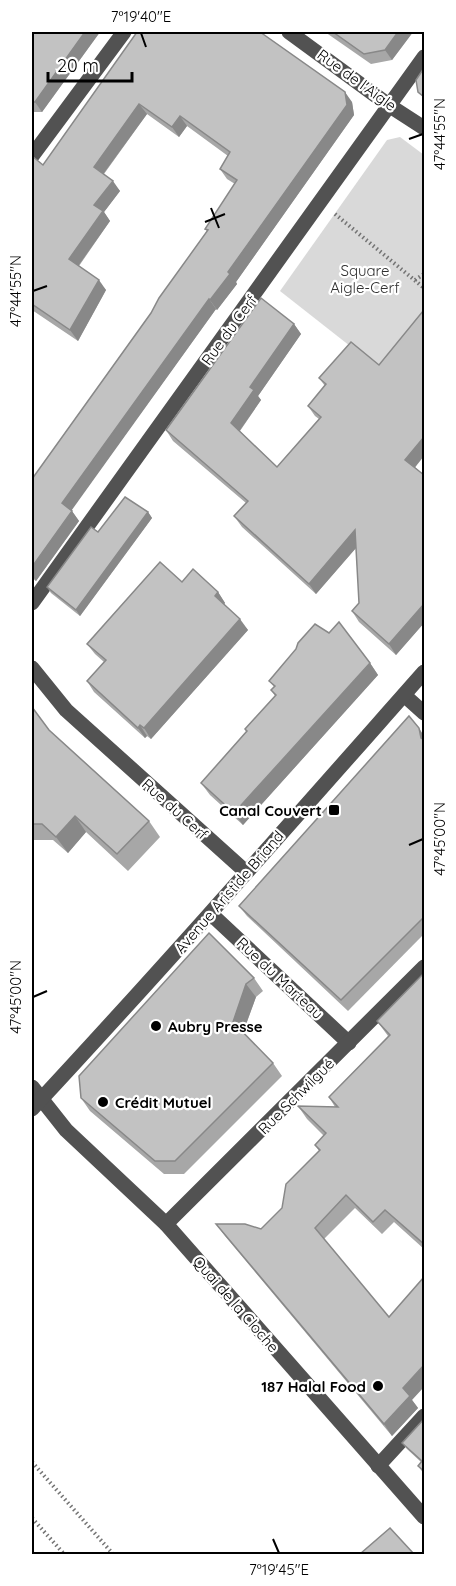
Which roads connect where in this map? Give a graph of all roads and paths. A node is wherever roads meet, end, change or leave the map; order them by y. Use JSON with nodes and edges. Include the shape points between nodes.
{"nodes":[{"id":1,"x":124,"y":32,"type":"edge"},
{"id":2,"x":289,"y":32,"type":"edge"},
{"id":3,"x":424,"y":57,"type":"edge"},
{"id":4,"x":390,"y":106,"type":"junction"},
{"id":5,"x":424,"y":128,"type":"edge"},
{"id":6,"x":32,"y":156,"type":"edge"},
{"id":7,"x":321,"y":203,"type":"junction"},
{"id":8,"x":424,"y":274,"type":"edge"},
{"id":9,"x":415,"y":280,"type":"junction"},
{"id":10,"x":424,"y":288,"type":"edge"},
{"id":11,"x":32,"y":603,"type":"edge"},
{"id":12,"x":32,"y":668,"type":"edge"},
{"id":13,"x":424,"y":672,"type":"edge"},
{"id":14,"x":404,"y":695,"type":"junction"},
{"id":15,"x":424,"y":713,"type":"edge"},
{"id":16,"x":246,"y":872,"type":"junction"},
{"id":17,"x":211,"y":914,"type":"junction"},
{"id":18,"x":424,"y":967,"type":"edge"},
{"id":19,"x":349,"y":1043,"type":"junction"},
{"id":20,"x":35,"y":1098,"type":"edge"},
{"id":21,"x":166,"y":1224,"type":"junction"},
{"id":22,"x":424,"y":1416,"type":"edge"},
{"id":23,"x":32,"y":1462,"type":"edge"},
{"id":24,"x":378,"y":1466,"type":"junction"},
{"id":25,"x":424,"y":1517,"type":"edge"},
{"id":26,"x":32,"y":1518,"type":"edge"},
{"id":27,"x":64,"y":1554,"type":"edge"},
{"id":28,"x":113,"y":1554,"type":"edge"}],
"edges":[{"from":1,"to":6,"type":"street"},
{"from":2,"to":4,"type":"street","name":"Rue de l'Aigle"},
{"from":3,"to":4,"type":"street","name":"Rue du Cerf"},
{"from":4,"to":5,"type":"street","name":"Rue de l'Aigle"},
{"from":4,"to":7,"type":"street","name":"Rue du Cerf"},
{"from":7,"to":9,"type":"path"},
{"from":7,"to":11,"type":"street","name":"Rue du Cerf"},
{"from":8,"to":9,"type":"path"},
{"from":9,"to":10,"type":"path"},
{"from":12,"to":16,"type":"street","name":"Rue du Cerf","via":[[66,710]]},
{"from":13,"to":14,"type":"street","name":"Avenue Aristide Briand"},
{"from":14,"to":15,"type":"street"},
{"from":14,"to":16,"type":"street","name":"Avenue Aristide Briand"},
{"from":16,"to":17,"type":"street","name":"Avenue Aristide Briand"},
{"from":17,"to":19,"type":"street","name":"Rue du Marteau"},
{"from":17,"to":20,"type":"street","name":"Avenue Aristide Briand"},
{"from":18,"to":19,"type":"street","name":"Rue Schwilgué"},
{"from":19,"to":21,"type":"street","name":"Rue Schwilgué"},
{"from":20,"to":21,"type":"street","name":"Quai de la Cloche"},
{"from":21,"to":24,"type":"street","name":"Quai de la Cloche"},
{"from":22,"to":24,"type":"street"},
{"from":23,"to":28,"type":"path"},
{"from":24,"to":25,"type":"street","name":"Quai de la Cloche"},
{"from":26,"to":27,"type":"path"}]}
